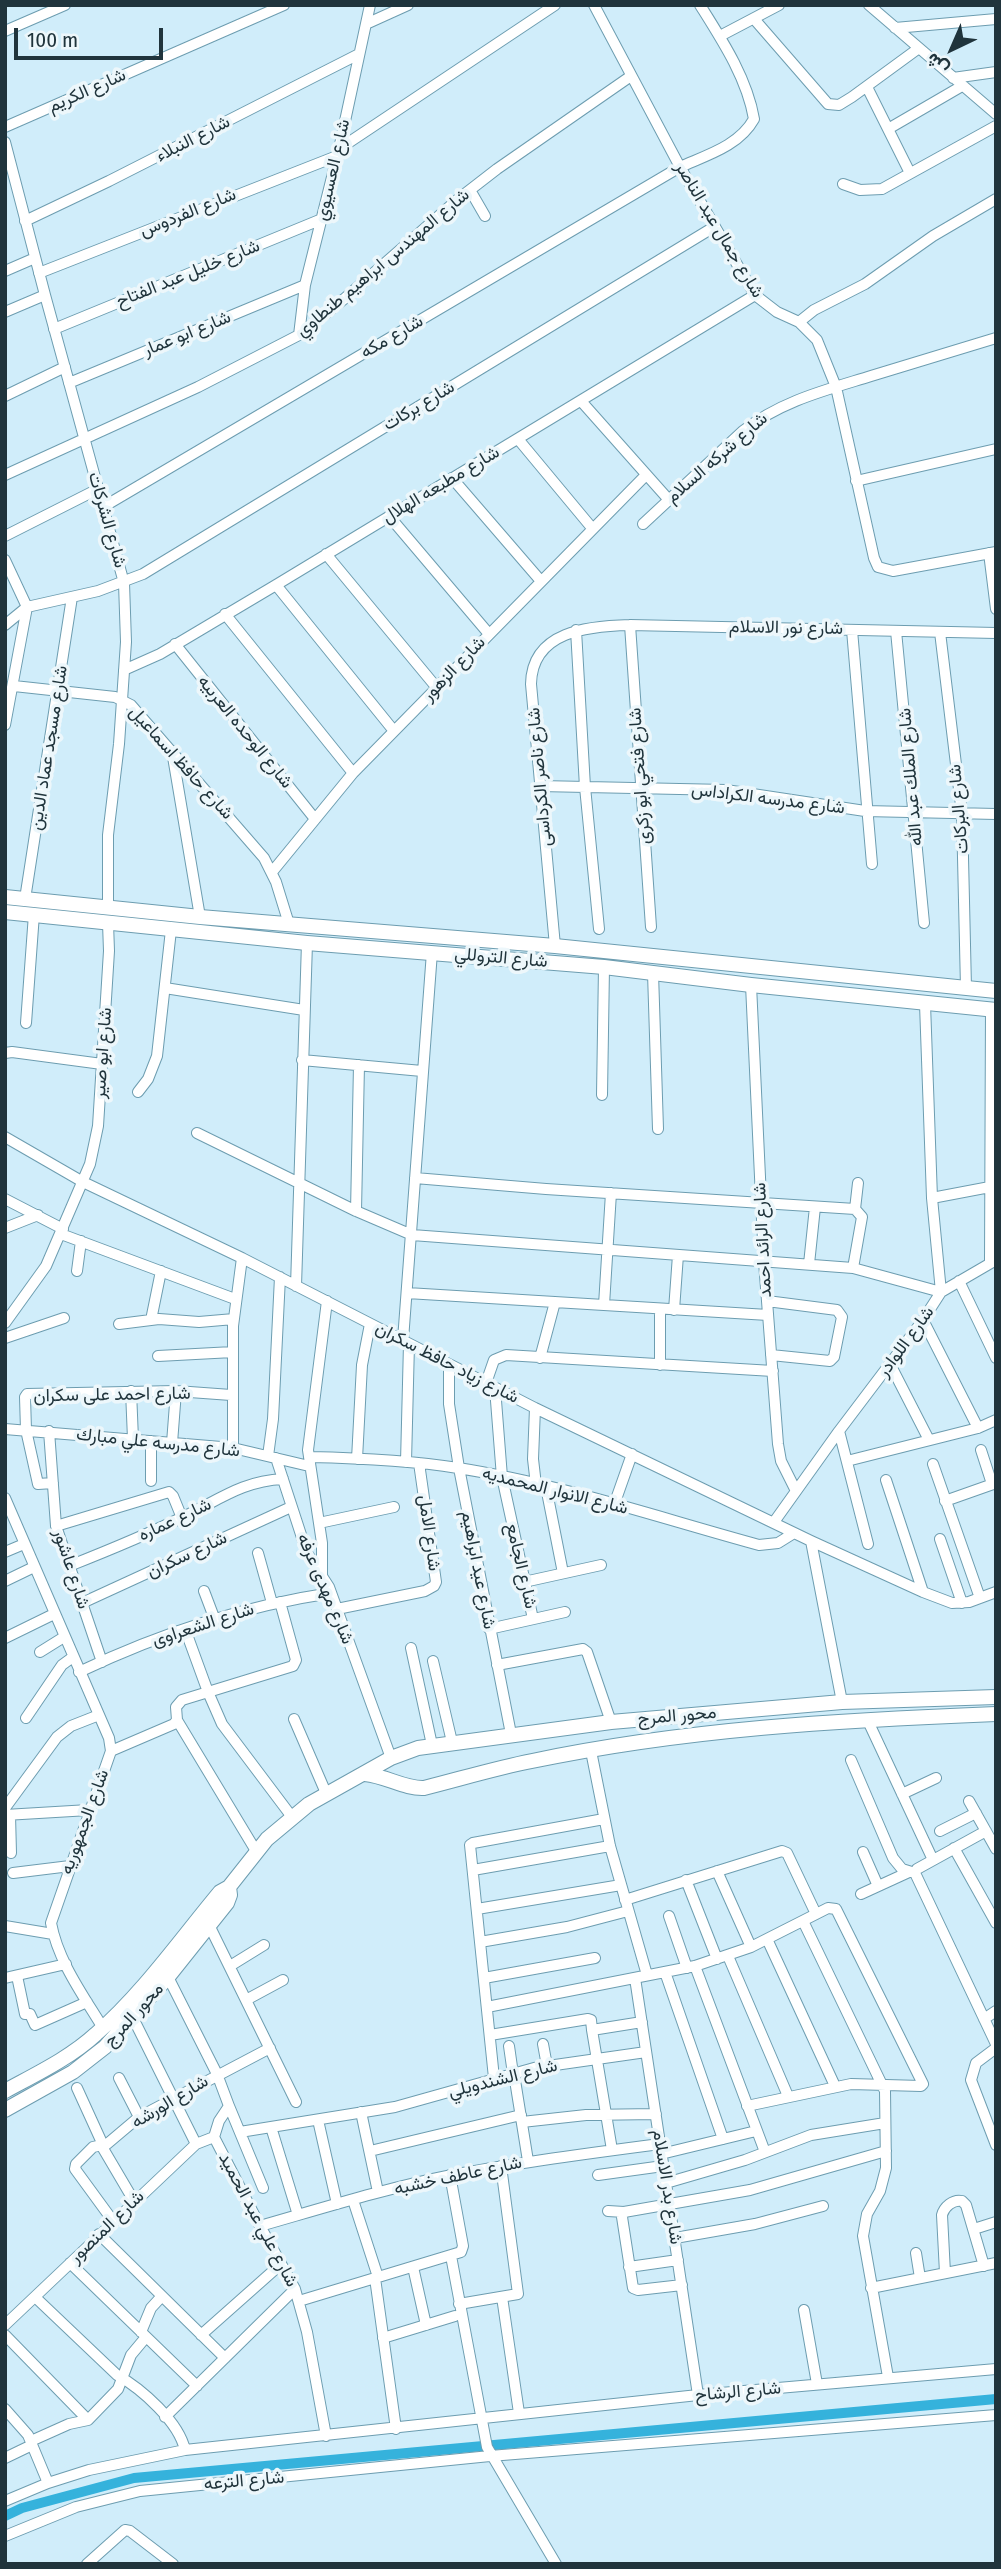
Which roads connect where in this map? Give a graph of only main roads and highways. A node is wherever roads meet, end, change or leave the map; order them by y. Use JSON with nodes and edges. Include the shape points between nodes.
{"nodes":[{"id":1,"x":5,"y":897,"type":"edge"},
{"id":2,"x":5,"y":912,"type":"edge"},
{"id":3,"x":108,"y":916,"type":"junction"},
{"id":4,"x":866,"y":977,"type":"junction"},
{"id":5,"x":996,"y":991,"type":"edge"},
{"id":6,"x":865,"y":997,"type":"junction"},
{"id":7,"x":993,"y":1010,"type":"edge"},
{"id":8,"x":996,"y":1697,"type":"edge"},
{"id":9,"x":996,"y":1714,"type":"edge"},
{"id":10,"x":365,"y":1773,"type":"junction"},
{"id":11,"x":229,"y":1887,"type":"junction"},
{"id":12,"x":5,"y":2091,"type":"edge"},
{"id":13,"x":5,"y":2110,"type":"edge"}],
"edges":[{"from":1,"to":3,"type":"main road","name":"شارع التروللي"},
{"from":2,"to":3,"type":"main road","name":"شارع التروللي"},
{"from":3,"to":4,"type":"main road","name":"شارع التروللي","via":[[289,924]]},
{"from":3,"to":6,"type":"main road","name":"شارع التروللي","via":[[171,930],[604,967]]},
{"from":4,"to":5,"type":"main road","name":"شارع التروللي"},
{"from":4,"to":6,"type":"main road"},
{"from":6,"to":7,"type":"main road","name":"شارع التروللي"},
{"from":8,"to":10,"type":"main road","name":"محور المرج","via":[[842,1702],[611,1721],[432,1745],[391,1758]]},
{"from":9,"to":10,"type":"main road","name":"محور المرج","via":[[867,1719],[701,1734],[532,1761],[424,1788]]},
{"from":10,"to":11,"type":"main road","name":"محور المرج","via":[[292,1817],[256,1851]]},
{"from":11,"to":12,"type":"main road","name":"محور المرج","via":[[103,2028],[67,2056]]},
{"from":11,"to":13,"type":"main road","name":"محور المرج","via":[[229,1899],[209,1925],[105,2048]]}]}
